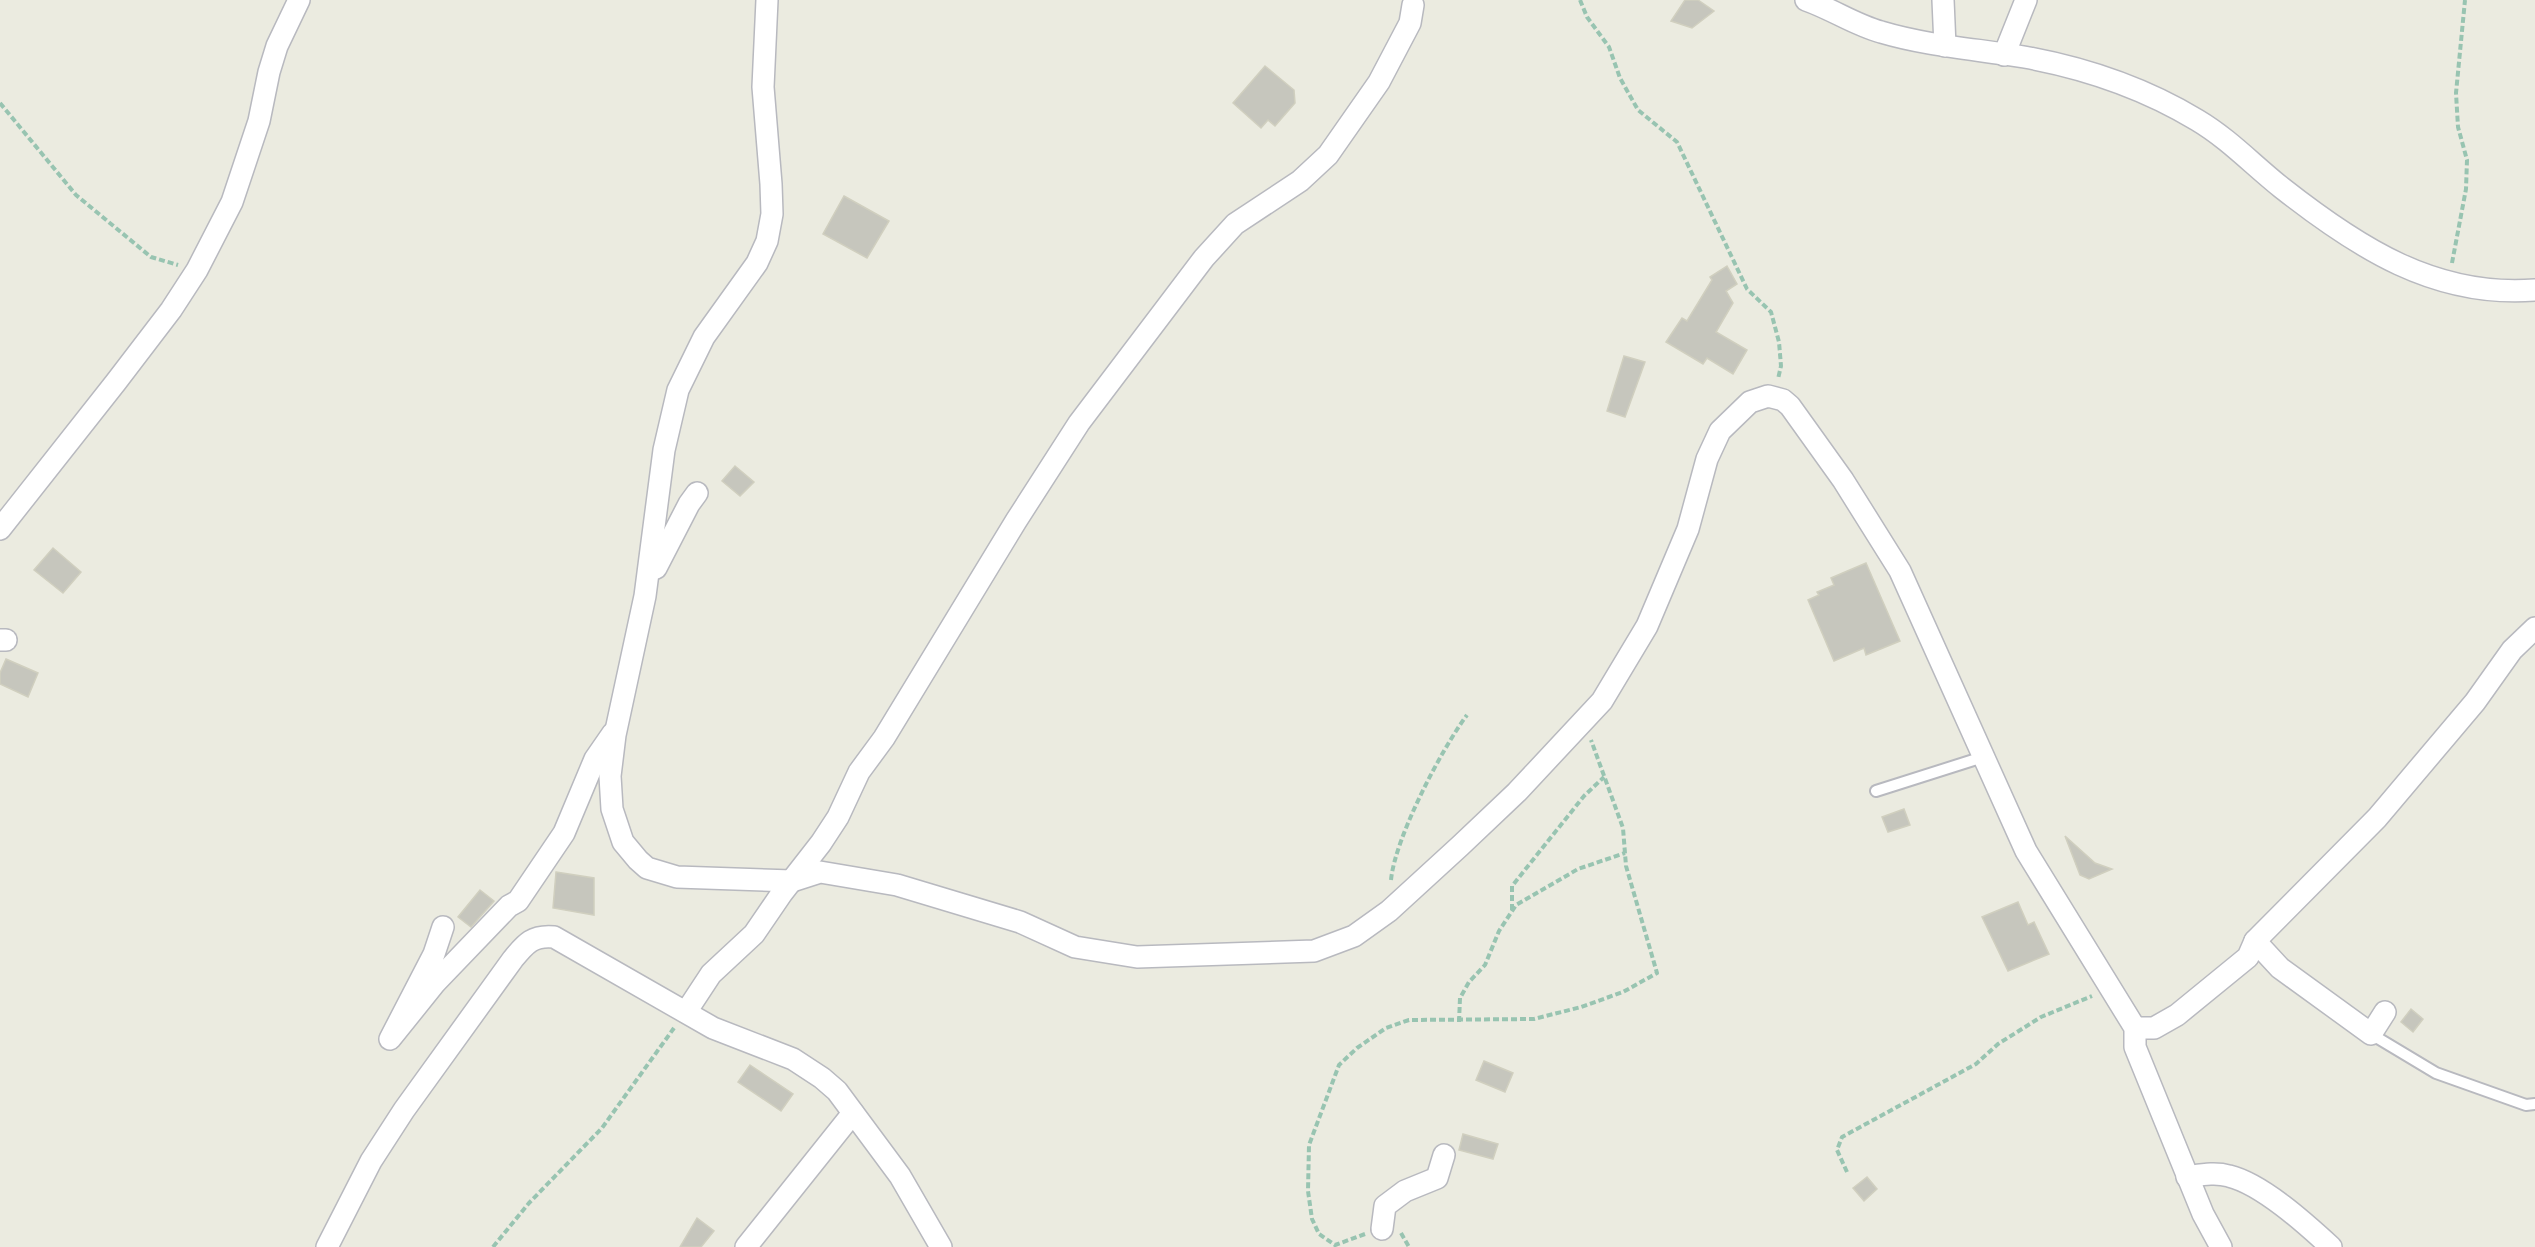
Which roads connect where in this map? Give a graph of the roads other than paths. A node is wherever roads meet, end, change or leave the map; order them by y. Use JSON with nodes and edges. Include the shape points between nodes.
{"nodes":[{"id":1,"x":299,"y":0,"type":"edge"},
{"id":2,"x":767,"y":0,"type":"edge"},
{"id":3,"x":1806,"y":0,"type":"edge"},
{"id":4,"x":1943,"y":0,"type":"edge"},
{"id":5,"x":2026,"y":0,"type":"edge"},
{"id":6,"x":1413,"y":5,"type":"dead end"},
{"id":7,"x":1945,"y":46,"type":"junction"},
{"id":8,"x":2004,"y":55,"type":"junction"},
{"id":9,"x":2535,"y":290,"type":"edge"},
{"id":10,"x":697,"y":493,"type":"dead end"},
{"id":11,"x":0,"y":529,"type":"edge"},
{"id":12,"x":645,"y":596,"type":"junction"},
{"id":13,"x":2535,"y":628,"type":"edge"},
{"id":14,"x":616,"y":728,"type":"junction"},
{"id":15,"x":1983,"y":757,"type":"junction"},
{"id":16,"x":1876,"y":791,"type":"dead end"},
{"id":17,"x":792,"y":881,"type":"junction"},
{"id":18,"x":443,"y":927,"type":"dead end"},
{"id":19,"x":2255,"y":941,"type":"junction"},
{"id":20,"x":686,"y":1012,"type":"junction"},
{"id":21,"x":2385,"y":1012,"type":"dead end"},
{"id":22,"x":2135,"y":1028,"type":"junction"},
{"id":23,"x":2371,"y":1034,"type":"junction"},
{"id":24,"x":2535,"y":1104,"type":"edge"},
{"id":25,"x":853,"y":1113,"type":"junction"},
{"id":26,"x":1444,"y":1155,"type":"dead end"},
{"id":27,"x":2187,"y":1177,"type":"junction"},
{"id":28,"x":1382,"y":1229,"type":"road end"},
{"id":29,"x":327,"y":1247,"type":"edge"},
{"id":30,"x":746,"y":1247,"type":"edge"},
{"id":31,"x":941,"y":1247,"type":"edge"},
{"id":32,"x":2221,"y":1247,"type":"edge"},
{"id":33,"x":2331,"y":1247,"type":"edge"}],
"edges":[{"from":1,"to":11,"type":"street","via":[[277,46],[259,121],[232,202],[197,270],[130,364]]},
{"from":2,"to":12,"type":"street","via":[[763,87],[772,214],[767,241],[757,263],[704,337],[678,390],[664,450]]},
{"from":3,"to":7,"type":"street","via":[[1879,32]]},
{"from":4,"to":7,"type":"street"},
{"from":5,"to":8,"type":"street"},
{"from":6,"to":17,"type":"street","via":[[1410,23],[1379,81],[1328,155],[1312,172],[1235,224],[1204,258],[1079,423],[884,738],[859,772],[838,816]]},
{"from":7,"to":8,"type":"street"},
{"from":8,"to":9,"type":"street","via":[[2093,74],[2162,100],[2228,140],[2281,187],[2412,272],[2448,284],[2513,292]]},
{"from":10,"to":12,"type":"street","via":[[668,543]]},
{"from":12,"to":14,"type":"street"},
{"from":13,"to":19,"type":"street","via":[[2512,650],[2475,702],[2377,818]]},
{"from":14,"to":17,"type":"street","via":[[610,777],[612,809],[622,842],[638,861],[647,868],[677,877]]},
{"from":14,"to":18,"type":"street","via":[[595,759],[564,833],[518,901],[435,983],[390,1039],[434,954]]},
{"from":15,"to":16,"type":"lane"},
{"from":15,"to":17,"type":"street","via":[[1900,571],[1843,480],[1790,406],[1775,398],[1761,397],[1750,402],[1720,431],[1707,459],[1688,529],[1647,626],[1602,701],[1517,792],[1389,911],[1354,936],[1314,951],[1137,957],[1075,947],[1020,922],[897,885],[820,872]]},
{"from":15,"to":22,"type":"street","via":[[2026,850]]},
{"from":17,"to":20,"type":"street","via":[[754,934],[711,974]]},
{"from":19,"to":22,"type":"street","via":[[2248,957],[2177,1015],[2154,1028]]},
{"from":19,"to":23,"type":"street","via":[[2280,968]]},
{"from":20,"to":25,"type":"street","via":[[713,1028],[793,1059],[837,1091]]},
{"from":20,"to":29,"type":"street","via":[[554,937],[540,936],[528,941],[404,1110],[371,1161]]},
{"from":21,"to":23,"type":"street"},
{"from":22,"to":27,"type":"street","via":[[2134,1047]]},
{"from":23,"to":24,"type":"lane","via":[[2436,1072],[2526,1105]]},
{"from":25,"to":30,"type":"street"},
{"from":25,"to":31,"type":"street","via":[[900,1176]]},
{"from":26,"to":28,"type":"street","via":[[1437,1178],[1405,1191],[1385,1206]]},
{"from":27,"to":32,"type":"street"},
{"from":27,"to":33,"type":"street","via":[[2227,1175],[2240,1179]]}]}
